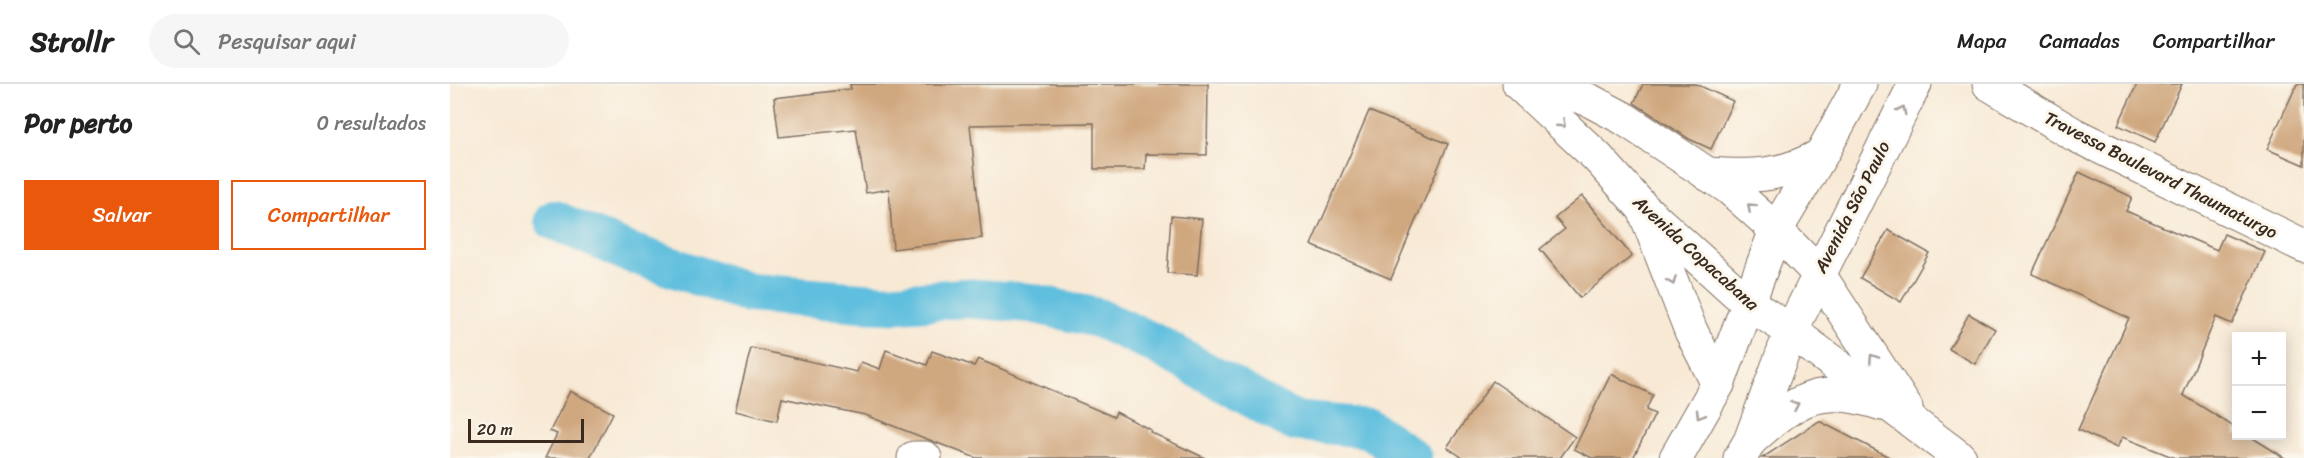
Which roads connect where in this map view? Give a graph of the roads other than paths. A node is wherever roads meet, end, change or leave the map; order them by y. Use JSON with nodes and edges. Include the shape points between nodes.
{"nodes":[{"id":1,"x":1519,"y":84,"type":"edge"},
{"id":2,"x":1542,"y":84,"type":"edge"},
{"id":3,"x":1860,"y":84,"type":"edge"},
{"id":4,"x":1915,"y":84,"type":"edge"},
{"id":5,"x":1989,"y":84,"type":"edge"},
{"id":6,"x":1821,"y":155,"type":"junction"},
{"id":7,"x":1707,"y":174,"type":"junction"},
{"id":8,"x":1643,"y":208,"type":"junction"},
{"id":9,"x":1776,"y":230,"type":"junction"},
{"id":10,"x":2304,"y":246,"type":"edge"},
{"id":11,"x":1818,"y":273,"type":"junction"},
{"id":12,"x":1749,"y":304,"type":"junction"},
{"id":13,"x":1791,"y":332,"type":"junction"},
{"id":14,"x":1718,"y":384,"type":"junction"},
{"id":15,"x":1906,"y":417,"type":"junction"},
{"id":16,"x":1745,"y":449,"type":"edge"},
{"id":17,"x":914,"y":458,"type":"edge"},
{"id":18,"x":925,"y":458,"type":"edge"},
{"id":19,"x":1676,"y":458,"type":"edge"},
{"id":20,"x":1960,"y":458,"type":"edge"}],
"edges":[{"from":1,"to":8,"type":"street","name":"Avenida Copacabana","one_way":true,"via":[[1597,157]]},
{"from":2,"to":7,"type":"street","name":"Avenida Copacabana","via":[[1589,100],[1623,118]]},
{"from":3,"to":6,"type":"street"},
{"from":11,"to":4,"type":"street","name":"Avenida São Paulo","one_way":true},
{"from":5,"to":10,"type":"street","name":"Travessa Boulevard Thaumaturgo","via":[[2075,135]]},
{"from":6,"to":7,"type":"street","via":[[1758,177]]},
{"from":6,"to":9,"type":"street"},
{"from":9,"to":7,"type":"street","name":"Avenida Copacabana","one_way":true},
{"from":8,"to":12,"type":"street","name":"Avenida Copacabana"},
{"from":8,"to":14,"type":"street","one_way":true,"via":[[1691,331]]},
{"from":9,"to":11,"type":"street","name":"Avenida Copacabana"},
{"from":9,"to":12,"type":"street"},
{"from":11,"to":13,"type":"street","name":"Avenida São Paulo"},
{"from":15,"to":11,"type":"street","name":"Avenida Copacabana","one_way":true},
{"from":12,"to":13,"type":"street","name":"Avenida Copacabana"},
{"from":12,"to":14,"type":"street"},
{"from":13,"to":15,"type":"street","name":"Avenida Copacabana"},
{"from":13,"to":16,"type":"street","name":"Avenida São Paulo"},
{"from":14,"to":19,"type":"street","one_way":true},
{"from":16,"to":15,"type":"street","one_way":true,"via":[[1785,410],[1824,395],[1849,397]]},
{"from":15,"to":20,"type":"street","name":"Avenida Copacabana"},
{"from":17,"to":18,"type":"street"}]}
